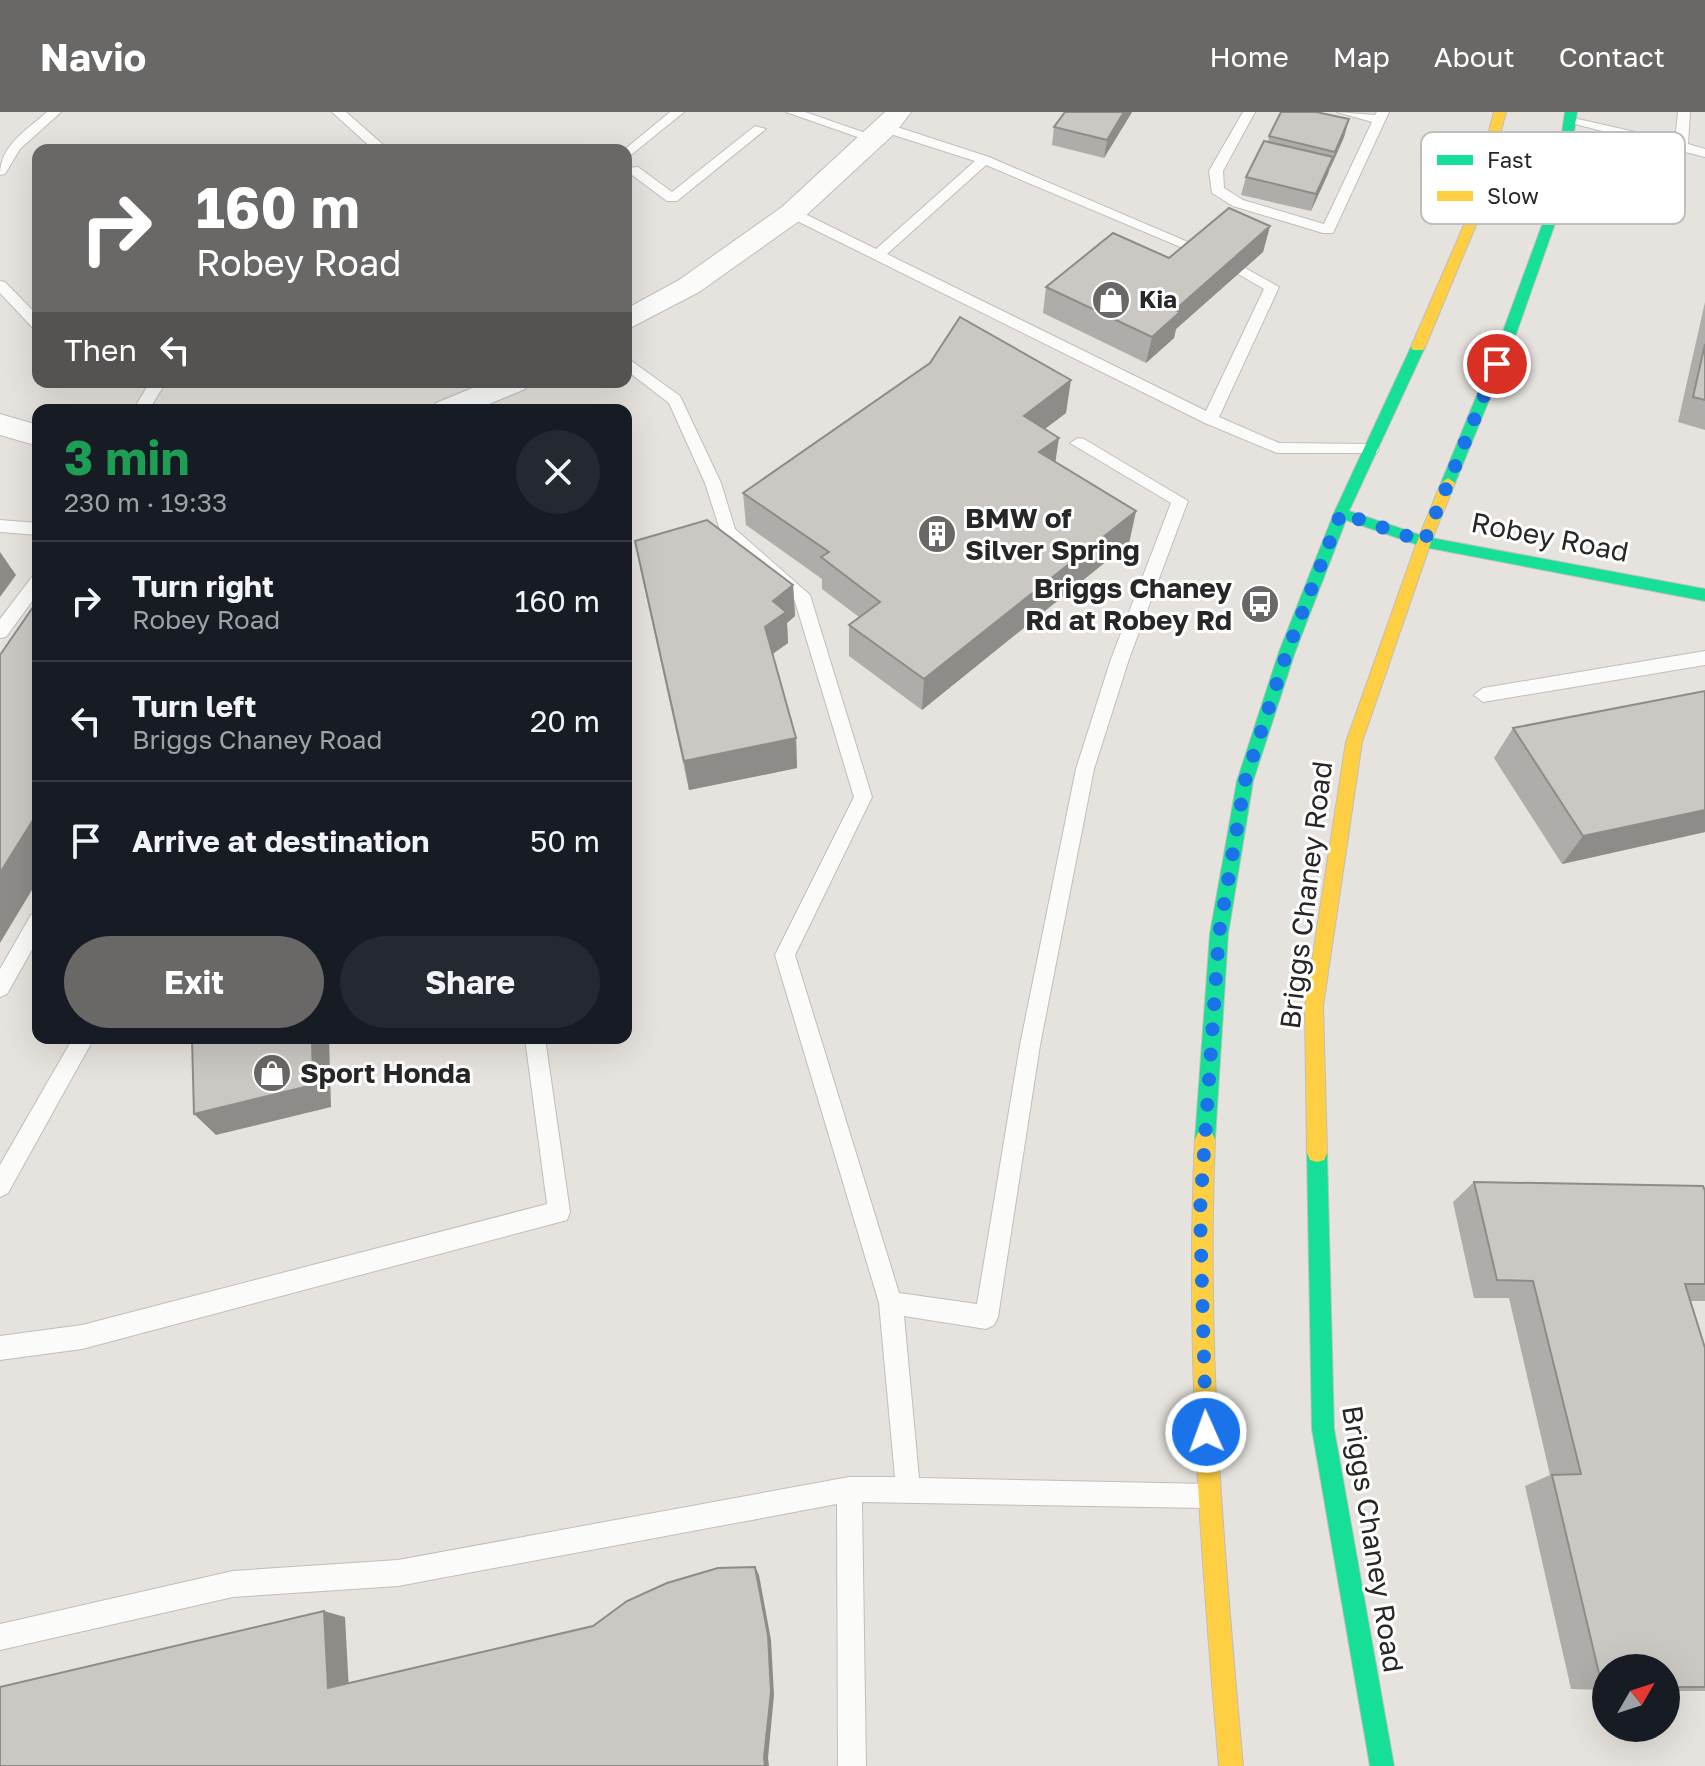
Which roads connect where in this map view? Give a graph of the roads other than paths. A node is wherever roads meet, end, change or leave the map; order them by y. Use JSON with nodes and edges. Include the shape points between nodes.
{"nodes":[{"id":1,"x":55,"y":112,"type":"edge"},
{"id":2,"x":338,"y":112,"type":"edge"},
{"id":3,"x":792,"y":112,"type":"edge"},
{"id":4,"x":1249,"y":112,"type":"edge"},
{"id":5,"x":1343,"y":112,"type":"edge"},
{"id":6,"x":1500,"y":112,"type":"edge"},
{"id":7,"x":1684,"y":112,"type":"edge"},
{"id":8,"x":675,"y":113,"type":"edge"},
{"id":9,"x":1381,"y":116,"type":"edge"},
{"id":10,"x":1570,"y":116,"type":"edge"},
{"id":11,"x":886,"y":126,"type":"edge"},
{"id":12,"x":760,"y":129,"type":"dead end"},
{"id":13,"x":1495,"y":132,"type":"edge"},
{"id":14,"x":1629,"y":132,"type":"edge"},
{"id":15,"x":1682,"y":132,"type":"edge"},
{"id":16,"x":375,"y":144,"type":"edge"},
{"id":17,"x":1685,"y":147,"type":"edge"},
{"id":18,"x":632,"y":150,"type":"edge"},
{"id":19,"x":1705,"y":153,"type":"edge"},
{"id":20,"x":984,"y":160,"type":"junction"},
{"id":21,"x":0,"y":171,"type":"edge"},
{"id":22,"x":632,"y":172,"type":"edge"},
{"id":23,"x":792,"y":213,"type":"junction"},
{"id":24,"x":1470,"y":224,"type":"edge"},
{"id":25,"x":1549,"y":224,"type":"edge"},
{"id":26,"x":1202,"y":251,"type":"edge"},
{"id":27,"x":878,"y":255,"type":"junction"},
{"id":28,"x":1240,"y":271,"type":"edge"},
{"id":29,"x":0,"y":285,"type":"edge"},
{"id":30,"x":632,"y":318,"type":"edge"},
{"id":31,"x":32,"y":319,"type":"edge"},
{"id":32,"x":632,"y":367,"type":"edge"},
{"id":33,"x":500,"y":388,"type":"edge"},
{"id":34,"x":461,"y":404,"type":"edge"},
{"id":35,"x":1210,"y":419,"type":"junction"},
{"id":36,"x":0,"y":424,"type":"edge"},
{"id":37,"x":32,"y":434,"type":"edge"},
{"id":38,"x":1078,"y":443,"type":"dead end"},
{"id":39,"x":1371,"y":449,"type":"junction"},
{"id":40,"x":1341,"y":513,"type":"junction"},
{"id":41,"x":0,"y":526,"type":"edge"},
{"id":42,"x":32,"y":529,"type":"edge"},
{"id":43,"x":1424,"y":542,"type":"junction"},
{"id":44,"x":32,"y":589,"type":"edge"},
{"id":45,"x":1705,"y":595,"type":"edge"},
{"id":46,"x":0,"y":632,"type":"edge"},
{"id":47,"x":1705,"y":658,"type":"edge"},
{"id":48,"x":1483,"y":695,"type":"dead end"},
{"id":49,"x":32,"y":932,"type":"edge"},
{"id":50,"x":0,"y":988,"type":"edge"},
{"id":51,"x":81,"y":1044,"type":"edge"},
{"id":52,"x":536,"y":1044,"type":"edge"},
{"id":53,"x":0,"y":1186,"type":"edge"},
{"id":54,"x":891,"y":1303,"type":"junction"},
{"id":55,"x":0,"y":1348,"type":"edge"},
{"id":56,"x":849,"y":1489,"type":"junction"},
{"id":57,"x":908,"y":1490,"type":"junction"},
{"id":58,"x":1208,"y":1496,"type":"junction"},
{"id":59,"x":0,"y":1637,"type":"edge"},
{"id":60,"x":852,"y":1766,"type":"edge"},
{"id":61,"x":1231,"y":1766,"type":"edge"},
{"id":62,"x":1382,"y":1766,"type":"edge"}],
"edges":[{"from":1,"to":21,"type":"lane","via":[[15,147]]},
{"from":2,"to":16,"type":"lane"},
{"from":3,"to":11,"type":"lane"},
{"from":4,"to":9,"type":"lane","via":[[1216,171],[1217,190],[1238,203],[1328,230]]},
{"from":5,"to":9,"type":"lane"},
{"from":6,"to":13,"type":"main road"},
{"from":7,"to":15,"type":"lane"},
{"from":8,"to":18,"type":"lane"},
{"from":10,"to":14,"type":"lane"},
{"from":11,"to":20,"type":"lane"},
{"from":11,"to":23,"type":"street"},
{"from":12,"to":22,"type":"lane","via":[[672,198]]},
{"from":17,"to":19,"type":"lane"},
{"from":20,"to":26,"type":"lane"},
{"from":20,"to":27,"type":"lane"},
{"from":23,"to":27,"type":"lane"},
{"from":23,"to":30,"type":"street","via":[[689,286]]},
{"from":24,"to":39,"type":"main road"},
{"from":25,"to":43,"type":"main road","name":"Briggs Chaney Road"},
{"from":27,"to":35,"type":"lane"},
{"from":28,"to":35,"type":"lane","via":[[1272,287]]},
{"from":29,"to":31,"type":"lane"},
{"from":32,"to":54,"type":"lane","via":[[675,400],[713,483],[728,532],[802,595],[863,797],[785,955]]},
{"from":33,"to":34,"type":"street"},
{"from":35,"to":39,"type":"lane","via":[[1277,448]]},
{"from":36,"to":37,"type":"street"},
{"from":38,"to":54,"type":"lane","via":[[1180,501],[1085,769],[1030,1045],[986,1317]]},
{"from":39,"to":40,"type":"main road"},
{"from":40,"to":43,"type":"main road","name":"Robey Road"},
{"from":40,"to":58,"type":"main road","via":[[1245,781],[1219,934],[1200,1211]]},
{"from":41,"to":42,"type":"lane"},
{"from":43,"to":45,"type":"main road","name":"Robey Road"},
{"from":43,"to":62,"type":"main road","name":"Briggs Chaney Road","via":[[1354,742],[1314,1006],[1323,1429]]},
{"from":44,"to":46,"type":"lane"},
{"from":47,"to":48,"type":"lane"},
{"from":49,"to":50,"type":"lane"},
{"from":51,"to":53,"type":"lane"},
{"from":52,"to":55,"type":"lane","via":[[559,1212],[82,1337]]},
{"from":54,"to":57,"type":"lane"},
{"from":56,"to":57,"type":"lane"},
{"from":56,"to":59,"type":"lane","via":[[398,1573],[233,1584]]},
{"from":56,"to":60,"type":"lane"},
{"from":57,"to":58,"type":"lane"},
{"from":58,"to":61,"type":"main road"}]}
